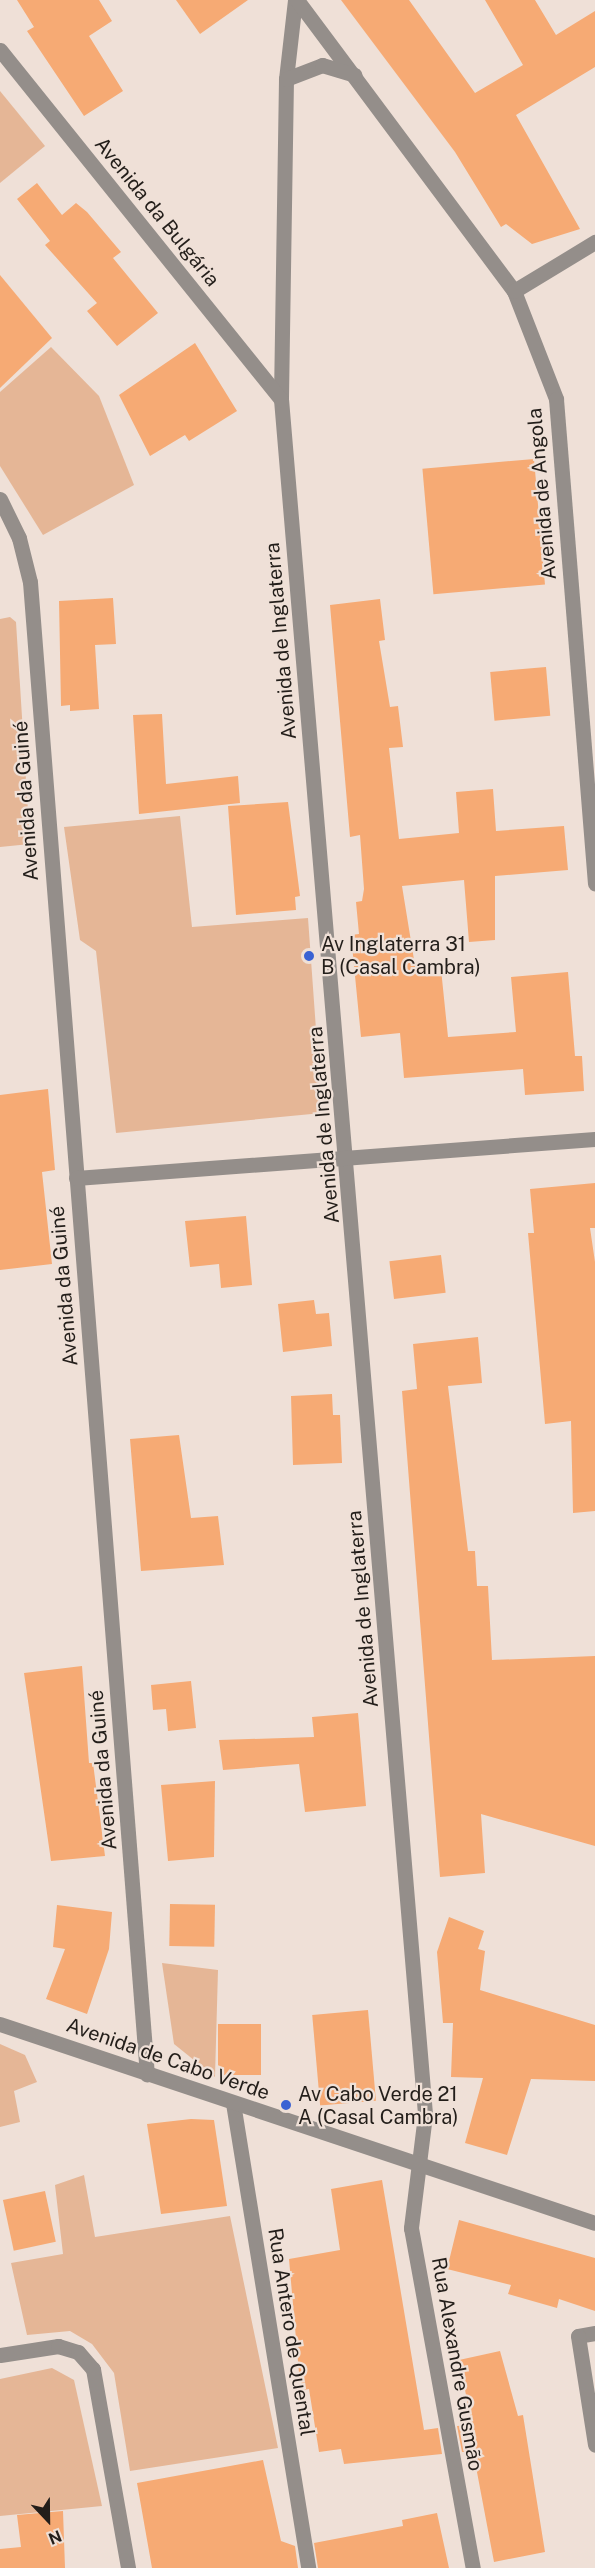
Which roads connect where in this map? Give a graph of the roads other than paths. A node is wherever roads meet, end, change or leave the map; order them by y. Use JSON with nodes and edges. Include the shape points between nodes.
{"nodes":[{"id":1,"x":296,"y":0,"type":"edge"},
{"id":2,"x":0,"y":50,"type":"edge"},
{"id":3,"x":354,"y":75,"type":"junction"},
{"id":4,"x":286,"y":80,"type":"junction"},
{"id":5,"x":595,"y":242,"type":"edge"},
{"id":6,"x":514,"y":291,"type":"junction"},
{"id":7,"x":281,"y":399,"type":"junction"},
{"id":8,"x":0,"y":499,"type":"edge"},
{"id":9,"x":595,"y":883,"type":"edge"},
{"id":10,"x":595,"y":1139,"type":"edge"},
{"id":11,"x":348,"y":1158,"type":"junction"},
{"id":12,"x":76,"y":1178,"type":"junction"},
{"id":13,"x":0,"y":2024,"type":"edge"},
{"id":14,"x":147,"y":2074,"type":"junction"},
{"id":15,"x":233,"y":2103,"type":"junction"},
{"id":16,"x":422,"y":2166,"type":"junction"},
{"id":17,"x":595,"y":2223,"type":"edge"},
{"id":18,"x":595,"y":2333,"type":"edge"},
{"id":19,"x":0,"y":2355,"type":"edge"},
{"id":20,"x":595,"y":2445,"type":"edge"},
{"id":21,"x":128,"y":2568,"type":"edge"},
{"id":22,"x":308,"y":2568,"type":"edge"},
{"id":23,"x":473,"y":2568,"type":"edge"}],
"edges":[{"from":1,"to":3,"type":"street","name":"Avenida de Angola"},
{"from":1,"to":4,"type":"street","name":"Avenida de Inglaterra"},
{"from":2,"to":7,"type":"street","name":"Avenida da Bulgária"},
{"from":3,"to":4,"type":"street","via":[[322,65]]},
{"from":3,"to":6,"type":"street","name":"Avenida de Angola"},
{"from":4,"to":7,"type":"street","name":"Avenida de Inglaterra"},
{"from":5,"to":6,"type":"street"},
{"from":6,"to":9,"type":"street","name":"Avenida de Angola","via":[[556,399]]},
{"from":7,"to":11,"type":"street","name":"Avenida de Inglaterra"},
{"from":8,"to":12,"type":"street","name":"Avenida da Guiné","via":[[19,538],[30,582]]},
{"from":10,"to":11,"type":"street"},
{"from":11,"to":12,"type":"street"},
{"from":11,"to":16,"type":"street","name":"Avenida de Inglaterra","via":[[425,2115]]},
{"from":12,"to":14,"type":"street","name":"Avenida da Guiné"},
{"from":13,"to":14,"type":"street","name":"Avenida de Cabo Verde"},
{"from":14,"to":15,"type":"street","name":"Avenida de Cabo Verde"},
{"from":15,"to":16,"type":"street","name":"Avenida de Cabo Verde"},
{"from":15,"to":22,"type":"street","name":"Rua Antero de Quental"},
{"from":16,"to":17,"type":"street","name":"Avenida de Cabo Verde"},
{"from":16,"to":23,"type":"street","name":"Rua Alexandre Gusmão","via":[[411,2228]]},
{"from":18,"to":20,"type":"street","via":[[578,2336]]},
{"from":19,"to":21,"type":"street","via":[[58,2346],[78,2352],[93,2369]]}]}
